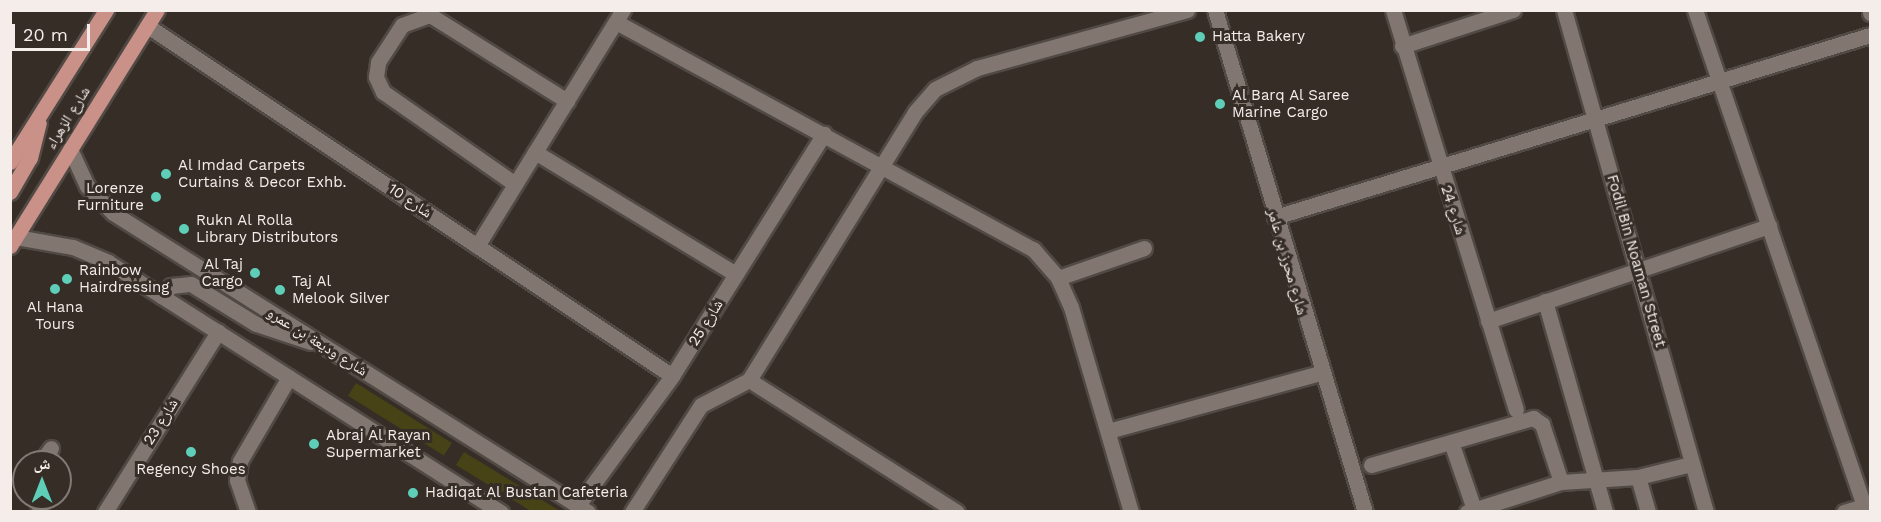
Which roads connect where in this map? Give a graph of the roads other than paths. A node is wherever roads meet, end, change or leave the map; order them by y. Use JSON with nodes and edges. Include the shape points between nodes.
{"nodes":[{"id":1,"x":106,"y":10,"type":"edge"},
{"id":2,"x":157,"y":10,"type":"edge"},
{"id":3,"x":1186,"y":10,"type":"edge"},
{"id":4,"x":1215,"y":10,"type":"edge"},
{"id":5,"x":1393,"y":10,"type":"edge"},
{"id":6,"x":1513,"y":10,"type":"edge"},
{"id":7,"x":1564,"y":10,"type":"edge"},
{"id":8,"x":1695,"y":10,"type":"edge"},
{"id":9,"x":620,"y":16,"type":"edge"},
{"id":10,"x":148,"y":26,"type":"junction"},
{"id":11,"x":1870,"y":35,"type":"edge"},
{"id":12,"x":1402,"y":46,"type":"junction"},
{"id":13,"x":1719,"y":81,"type":"junction"},
{"id":14,"x":567,"y":101,"type":"junction"},
{"id":15,"x":41,"y":114,"type":"junction"},
{"id":16,"x":1594,"y":119,"type":"junction"},
{"id":17,"x":824,"y":134,"type":"junction"},
{"id":18,"x":70,"y":149,"type":"junction"},
{"id":19,"x":535,"y":152,"type":"junction"},
{"id":20,"x":10,"y":162,"type":"edge"},
{"id":21,"x":881,"y":165,"type":"junction"},
{"id":22,"x":1439,"y":167,"type":"junction"},
{"id":23,"x":515,"y":184,"type":"junction"},
{"id":24,"x":10,"y":192,"type":"edge"},
{"id":25,"x":1275,"y":217,"type":"junction"},
{"id":26,"x":1769,"y":226,"type":"junction"},
{"id":27,"x":13,"y":241,"type":"edge"},
{"id":28,"x":477,"y":246,"type":"junction"},
{"id":29,"x":1144,"y":248,"type":"dead end"},
{"id":30,"x":1641,"y":269,"type":"junction"},
{"id":31,"x":736,"y":274,"type":"junction"},
{"id":32,"x":1058,"y":278,"type":"junction"},
{"id":33,"x":161,"y":296,"type":"junction"},
{"id":34,"x":1545,"y":301,"type":"junction"},
{"id":35,"x":1488,"y":321,"type":"junction"},
{"id":36,"x":218,"y":332,"type":"junction"},
{"id":37,"x":322,"y":344,"type":"junction"},
{"id":38,"x":1320,"y":373,"type":"junction"},
{"id":39,"x":672,"y":376,"type":"junction"},
{"id":40,"x":289,"y":377,"type":"junction"},
{"id":41,"x":749,"y":381,"type":"junction"},
{"id":42,"x":1516,"y":409,"type":"dead end"},
{"id":43,"x":1108,"y":431,"type":"junction"},
{"id":44,"x":1451,"y":442,"type":"junction"},
{"id":45,"x":1691,"y":464,"type":"junction"},
{"id":46,"x":1371,"y":465,"type":"dead end"},
{"id":47,"x":1595,"y":477,"type":"junction"},
{"id":48,"x":1638,"y":477,"type":"junction"},
{"id":49,"x":1561,"y":482,"type":"junction"},
{"id":50,"x":1867,"y":505,"type":"edge"},
{"id":51,"x":583,"y":508,"type":"edge"},
{"id":52,"x":1470,"y":510,"type":"edge"},
{"id":53,"x":105,"y":512,"type":"edge"},
{"id":54,"x":248,"y":512,"type":"edge"},
{"id":55,"x":501,"y":512,"type":"edge"},
{"id":56,"x":632,"y":512,"type":"edge"},
{"id":57,"x":957,"y":512,"type":"edge"},
{"id":58,"x":1131,"y":512,"type":"edge"},
{"id":59,"x":1365,"y":512,"type":"edge"},
{"id":60,"x":1605,"y":512,"type":"edge"},
{"id":61,"x":1648,"y":512,"type":"edge"},
{"id":62,"x":1706,"y":512,"type":"edge"},
{"id":63,"x":1844,"y":512,"type":"edge"}],
"edges":[{"from":1,"to":15,"type":"main road","name":"شارع الزهراء"},
{"from":2,"to":10,"type":"main road","name":"شارع الزهراء"},
{"from":3,"to":21,"type":"street","via":[[948,80],[924,100]]},
{"from":4,"to":25,"type":"street","name":"شارع محرز بن عامر"},
{"from":5,"to":12,"type":"street","name":"شارع 24"},
{"from":6,"to":12,"type":"street"},
{"from":7,"to":16,"type":"street","name":"Fodil Bin Noaman Street"},
{"from":8,"to":13,"type":"street"},
{"from":9,"to":14,"type":"street"},
{"from":9,"to":17,"type":"street"},
{"from":10,"to":18,"type":"main road","name":"شارع الزهراء"},
{"from":10,"to":28,"type":"street","name":"شارع 10"},
{"from":11,"to":13,"type":"street"},
{"from":12,"to":22,"type":"street","name":"شارع 24"},
{"from":13,"to":16,"type":"street"},
{"from":13,"to":26,"type":"street"},
{"from":14,"to":19,"type":"street"},
{"from":14,"to":23,"type":"street","via":[[430,15],[402,25],[378,62],[376,77],[388,97]]},
{"from":15,"to":20,"type":"main road","name":"شارع الزهراء"},
{"from":15,"to":24,"type":"main road","via":[[30,159]]},
{"from":16,"to":22,"type":"street"},
{"from":16,"to":30,"type":"street","name":"Fodil Bin Noaman Street"},
{"from":17,"to":21,"type":"street"},
{"from":17,"to":31,"type":"street","name":"شارع 25"},
{"from":18,"to":27,"type":"main road","name":"شارع الزهراء"},
{"from":18,"to":37,"type":"street","name":"شارع وديعة بن عمرو","via":[[87,186],[113,213]]},
{"from":19,"to":23,"type":"street"},
{"from":19,"to":31,"type":"street"},
{"from":21,"to":32,"type":"street","via":[[1017,238]]},
{"from":21,"to":41,"type":"street"},
{"from":22,"to":25,"type":"street"},
{"from":22,"to":35,"type":"street","name":"شارع 24"},
{"from":23,"to":28,"type":"street"},
{"from":25,"to":38,"type":"street","name":"شارع محرز بن عامر"},
{"from":26,"to":30,"type":"street"},
{"from":26,"to":50,"type":"street"},
{"from":27,"to":33,"type":"street","via":[[91,254]]},
{"from":28,"to":39,"type":"street","name":"شارع 10"},
{"from":29,"to":32,"type":"street"},
{"from":30,"to":34,"type":"street"},
{"from":30,"to":45,"type":"street","name":"Fodil Bin Noaman Street"},
{"from":31,"to":39,"type":"street","name":"شارع 25"},
{"from":32,"to":43,"type":"street"},
{"from":33,"to":36,"type":"street"},
{"from":33,"to":37,"type":"street","via":[[171,286],[191,284],[256,324]]},
{"from":34,"to":35,"type":"street"},
{"from":34,"to":47,"type":"street"},
{"from":35,"to":42,"type":"street","name":"شارع 24"},
{"from":36,"to":40,"type":"street"},
{"from":36,"to":53,"type":"street","name":"شارع 23"},
{"from":37,"to":51,"type":"street","name":"شارع وديعة بن عمرو"},
{"from":38,"to":43,"type":"street"},
{"from":38,"to":59,"type":"street","name":"شارع محرز بن عامر"},
{"from":39,"to":51,"type":"street","name":"شارع 25"},
{"from":40,"to":54,"type":"street","via":[[240,461],[237,480]]},
{"from":40,"to":55,"type":"street"},
{"from":41,"to":56,"type":"street","via":[[701,405]]},
{"from":41,"to":57,"type":"street"},
{"from":43,"to":58,"type":"street"},
{"from":44,"to":46,"type":"street"},
{"from":44,"to":49,"type":"street","via":[[1537,418]]},
{"from":44,"to":52,"type":"street"},
{"from":45,"to":48,"type":"street"},
{"from":45,"to":62,"type":"street","name":"Fodil Bin Noaman Street"},
{"from":47,"to":48,"type":"street"},
{"from":47,"to":49,"type":"street"},
{"from":47,"to":60,"type":"street"},
{"from":48,"to":61,"type":"street"},
{"from":49,"to":52,"type":"street"},
{"from":50,"to":63,"type":"street"}]}
